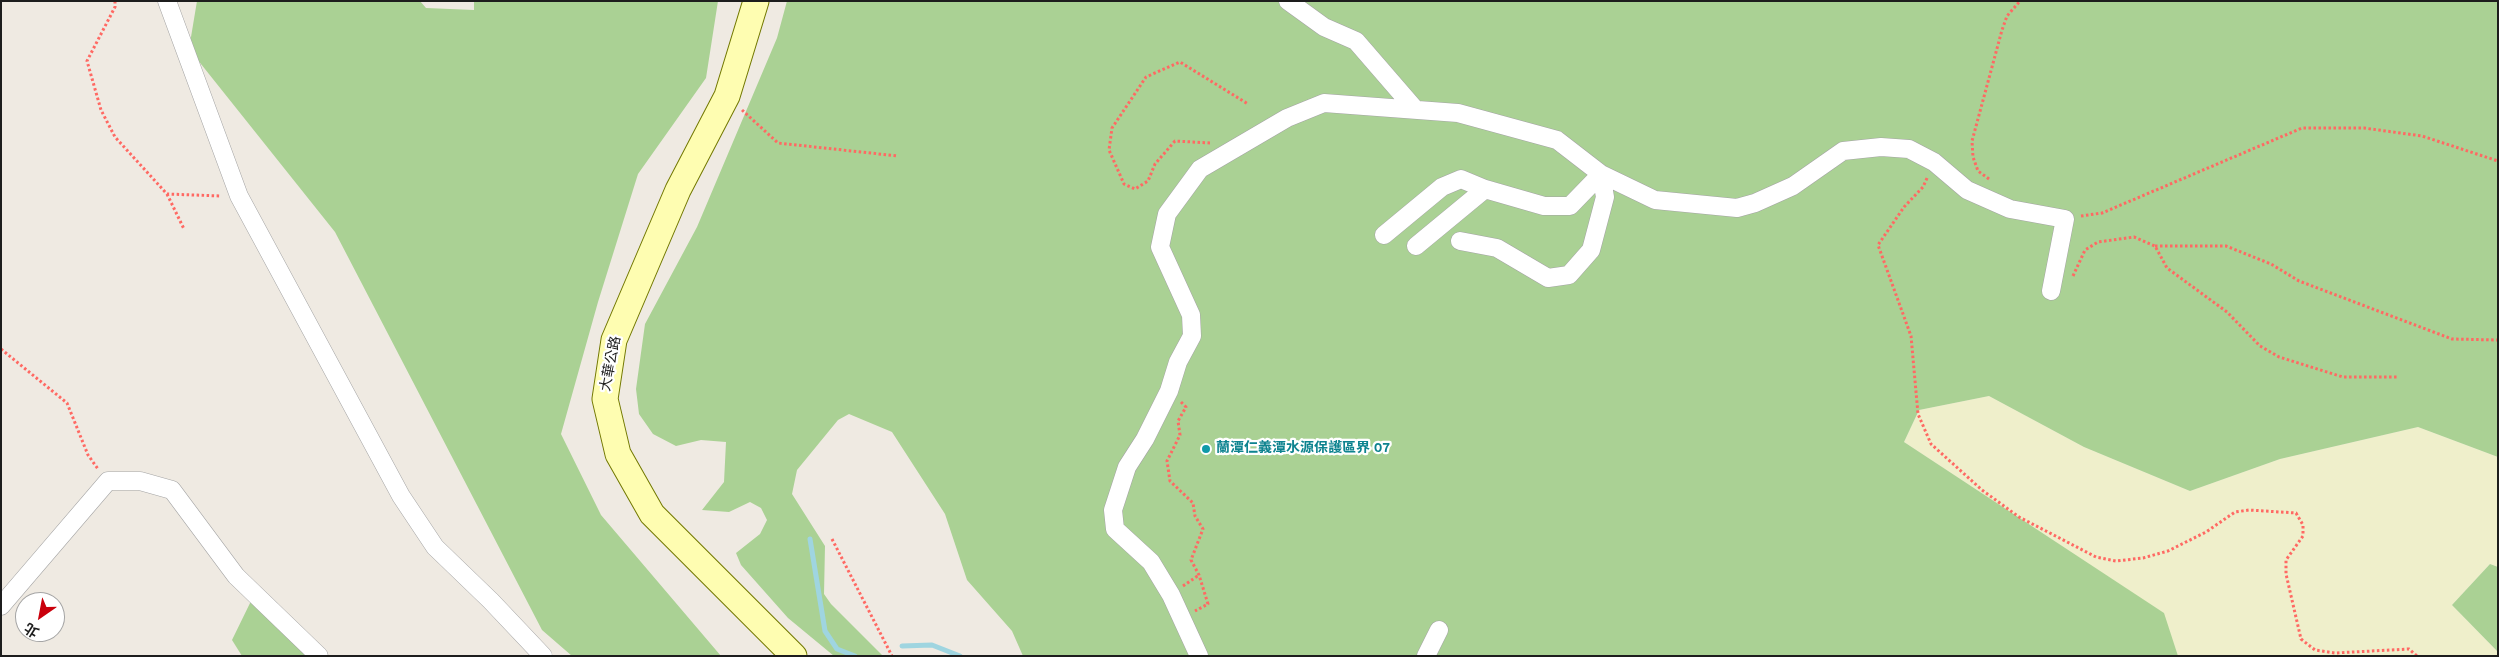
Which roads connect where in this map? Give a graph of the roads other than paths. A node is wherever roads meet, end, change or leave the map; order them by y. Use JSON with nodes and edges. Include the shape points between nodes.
{"nodes":[{"id":1,"x":167,"y":1,"type":"edge"},
{"id":2,"x":756,"y":1,"type":"edge"},
{"id":3,"x":1288,"y":1,"type":"edge"},
{"id":4,"x":1414,"y":108,"type":"junction"},
{"id":5,"x":1600,"y":174,"type":"junction"},
{"id":6,"x":1485,"y":189,"type":"junction"},
{"id":7,"x":1384,"y":235,"type":"dead end"},
{"id":8,"x":1460,"y":241,"type":"dead end"},
{"id":9,"x":1416,"y":246,"type":"dead end"},
{"id":10,"x":2051,"y":291,"type":"road end"},
{"id":11,"x":1,"y":606,"type":"edge"},
{"id":12,"x":1439,"y":630,"type":"dead end"},
{"id":13,"x":318,"y":656,"type":"edge"},
{"id":14,"x":542,"y":656,"type":"edge"},
{"id":15,"x":794,"y":656,"type":"edge"},
{"id":16,"x":1199,"y":656,"type":"edge"},
{"id":17,"x":1426,"y":656,"type":"edge"}],
"edges":[{"from":1,"to":14,"type":"street","via":[[239,196],[401,496],[435,547]]},
{"from":2,"to":15,"type":"main road","name":"大華公路","via":[[727,96],[678,190],[614,340],[605,399],[618,454],[652,514]]},
{"from":3,"to":4,"type":"street","via":[[1324,27],[1356,41]]},
{"from":4,"to":5,"type":"street","via":[[1458,113],[1557,140]]},
{"from":4,"to":16,"type":"street","via":[[1324,103],[1287,118],[1200,169],[1167,214],[1160,247],[1191,315],[1192,336],[1178,362],[1169,391],[1127,467],[1113,510],[1115,529],[1151,562]]},
{"from":5,"to":6,"type":"street","via":[[1570,206],[1544,206]]},
{"from":5,"to":8,"type":"street","via":[[1605,198],[1591,250],[1569,275],[1548,278],[1497,248]]},
{"from":5,"to":10,"type":"street","via":[[1655,200],[1737,208],[1793,186],[1843,151],[1881,147],[1909,149],[1934,162],[1968,190],[2010,209],[2065,219]]},
{"from":6,"to":7,"type":"street","via":[[1461,179],[1442,187]]},
{"from":6,"to":9,"type":"street"},
{"from":11,"to":13,"type":"street","via":[[108,481],[140,481],[172,490],[236,576]]},
{"from":12,"to":17,"type":"street"}]}
